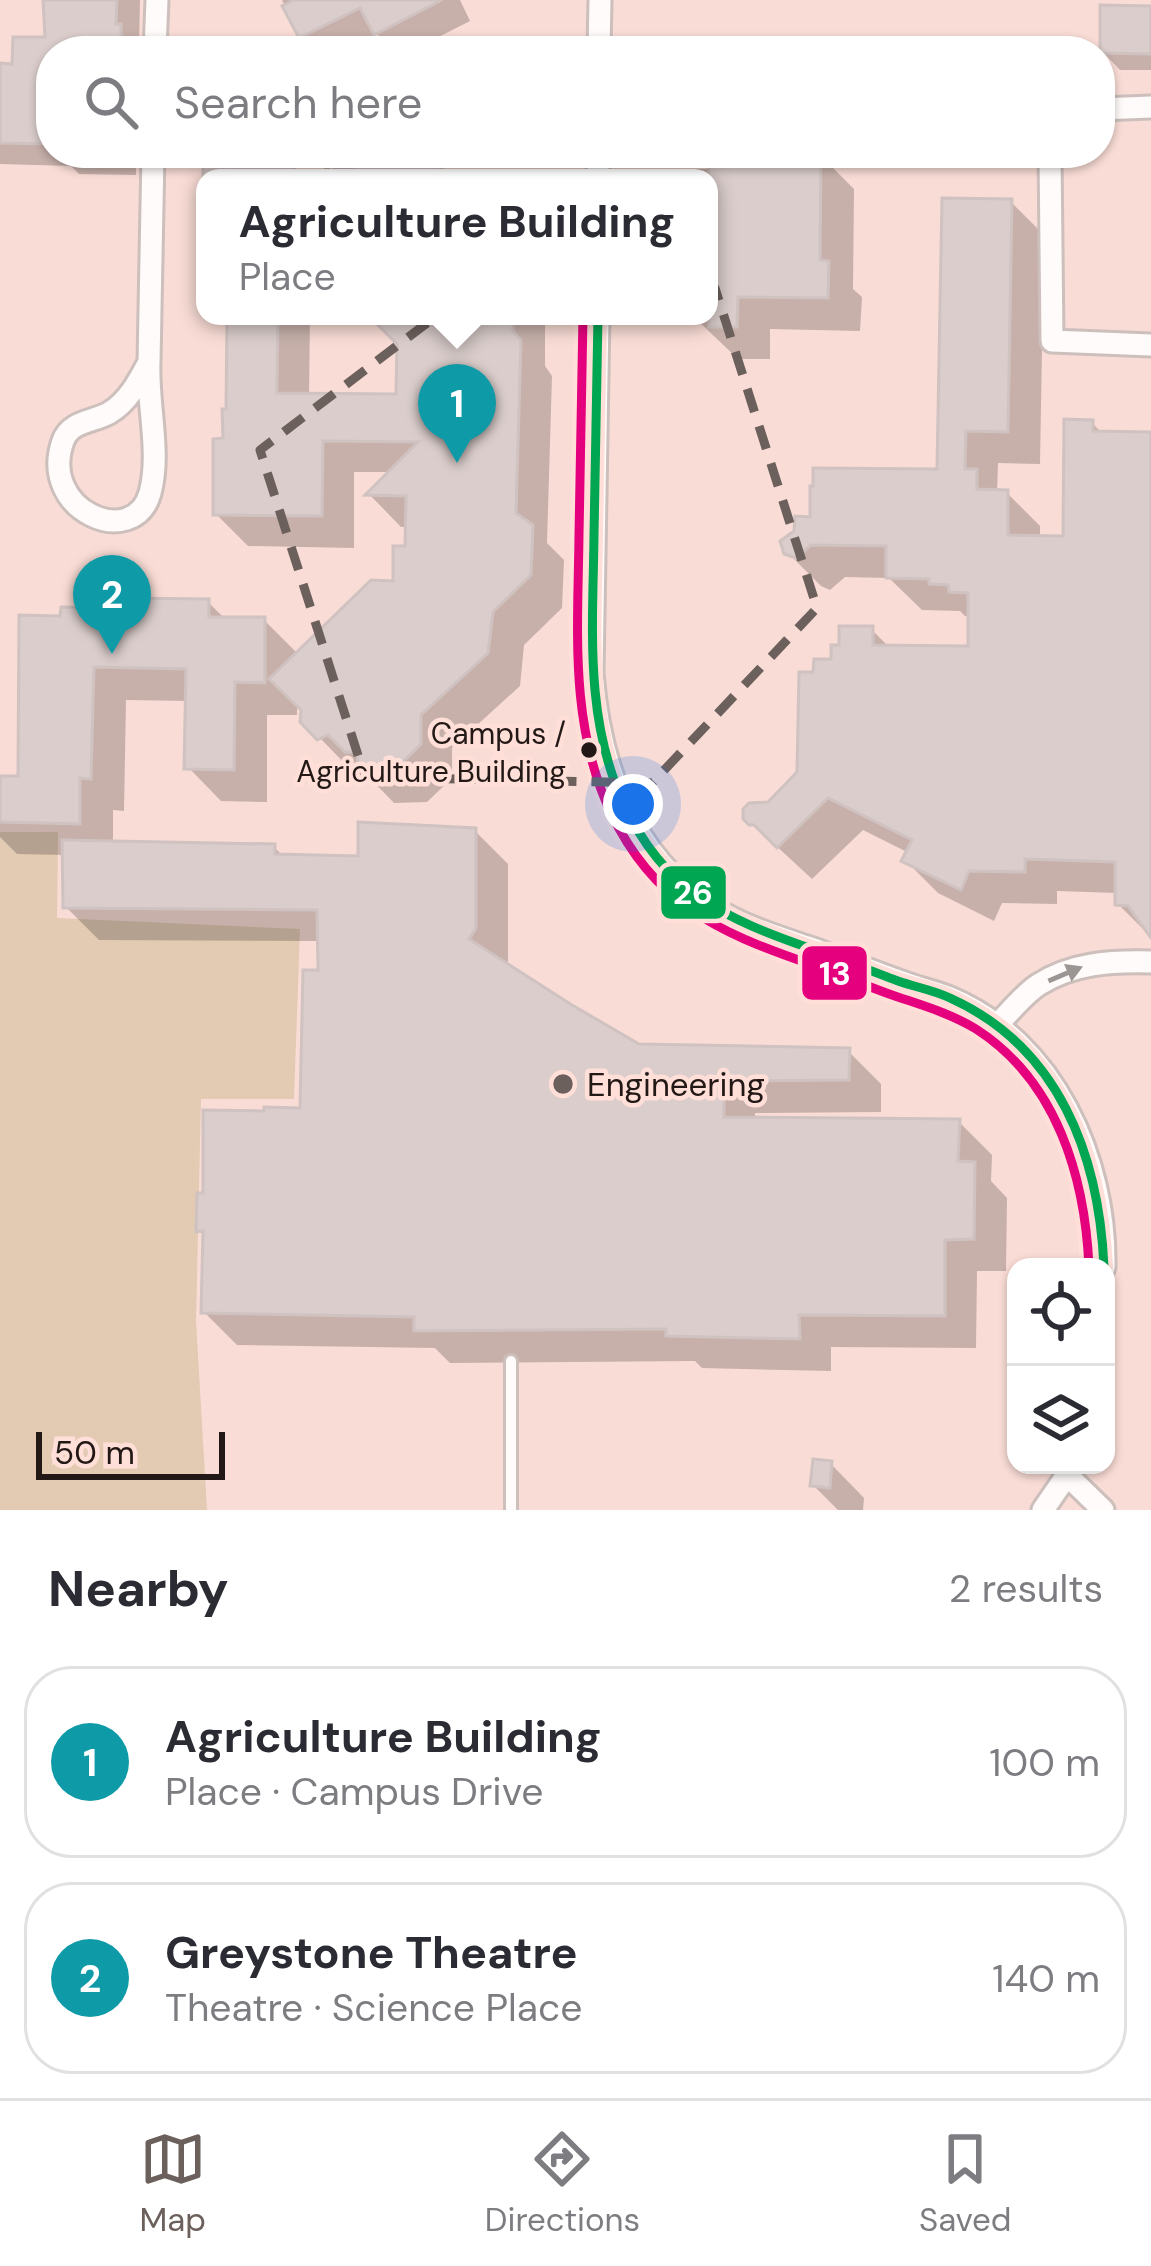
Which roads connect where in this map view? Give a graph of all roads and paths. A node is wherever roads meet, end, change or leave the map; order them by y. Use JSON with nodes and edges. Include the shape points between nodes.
{"nodes":[{"id":1,"x":157,"y":0,"type":"edge"},
{"id":2,"x":600,"y":0,"type":"edge"},
{"id":3,"x":156,"y":36,"type":"edge"},
{"id":4,"x":599,"y":36,"type":"edge"},
{"id":5,"x":1151,"y":107,"type":"edge"},
{"id":6,"x":1115,"y":108,"type":"edge"},
{"id":7,"x":153,"y":168,"type":"edge"},
{"id":8,"x":1050,"y":168,"type":"edge"},
{"id":9,"x":598,"y":325,"type":"edge"},
{"id":10,"x":1151,"y":345,"type":"edge"},
{"id":11,"x":149,"y":362,"type":"junction"},
{"id":12,"x":108,"y":414,"type":"junction"},
{"id":13,"x":152,"y":431,"type":"junction"},
{"id":14,"x":1151,"y":962,"type":"edge"},
{"id":15,"x":996,"y":1026,"type":"junction"},
{"id":16,"x":1103,"y":1258,"type":"edge"},
{"id":17,"x":511,"y":1361,"type":"dead end"},
{"id":18,"x":1066,"y":1474,"type":"edge"},
{"id":19,"x":1072,"y":1474,"type":"edge"},
{"id":20,"x":511,"y":1510,"type":"edge"},
{"id":21,"x":1043,"y":1510,"type":"edge"},
{"id":22,"x":1103,"y":1510,"type":"edge"}],
"edges":[{"from":1,"to":3,"type":"street"},
{"from":2,"to":4,"type":"street"},
{"from":5,"to":6,"type":"street"},
{"from":7,"to":11,"type":"street"},
{"from":8,"to":10,"type":"street","via":[[1052,340]]},
{"from":9,"to":15,"type":"street","via":[[592,673],[598,728],[622,803],[671,874],[708,905],[956,1001]]},
{"from":11,"to":12,"type":"street"},
{"from":11,"to":13,"type":"street"},
{"from":12,"to":13,"type":"street"},
{"from":12,"to":13,"type":"street","via":[[82,422],[62,442],[61,482],[97,519],[131,516],[146,504]]},
{"from":15,"to":14,"type":"street","one_way":true,"via":[[1036,986],[1073,968]]},
{"from":15,"to":16,"type":"street","via":[[1050,1081],[1079,1134],[1097,1185]]},
{"from":17,"to":20,"type":"lane"},
{"from":18,"to":21,"type":"street"},
{"from":19,"to":22,"type":"street"}]}
